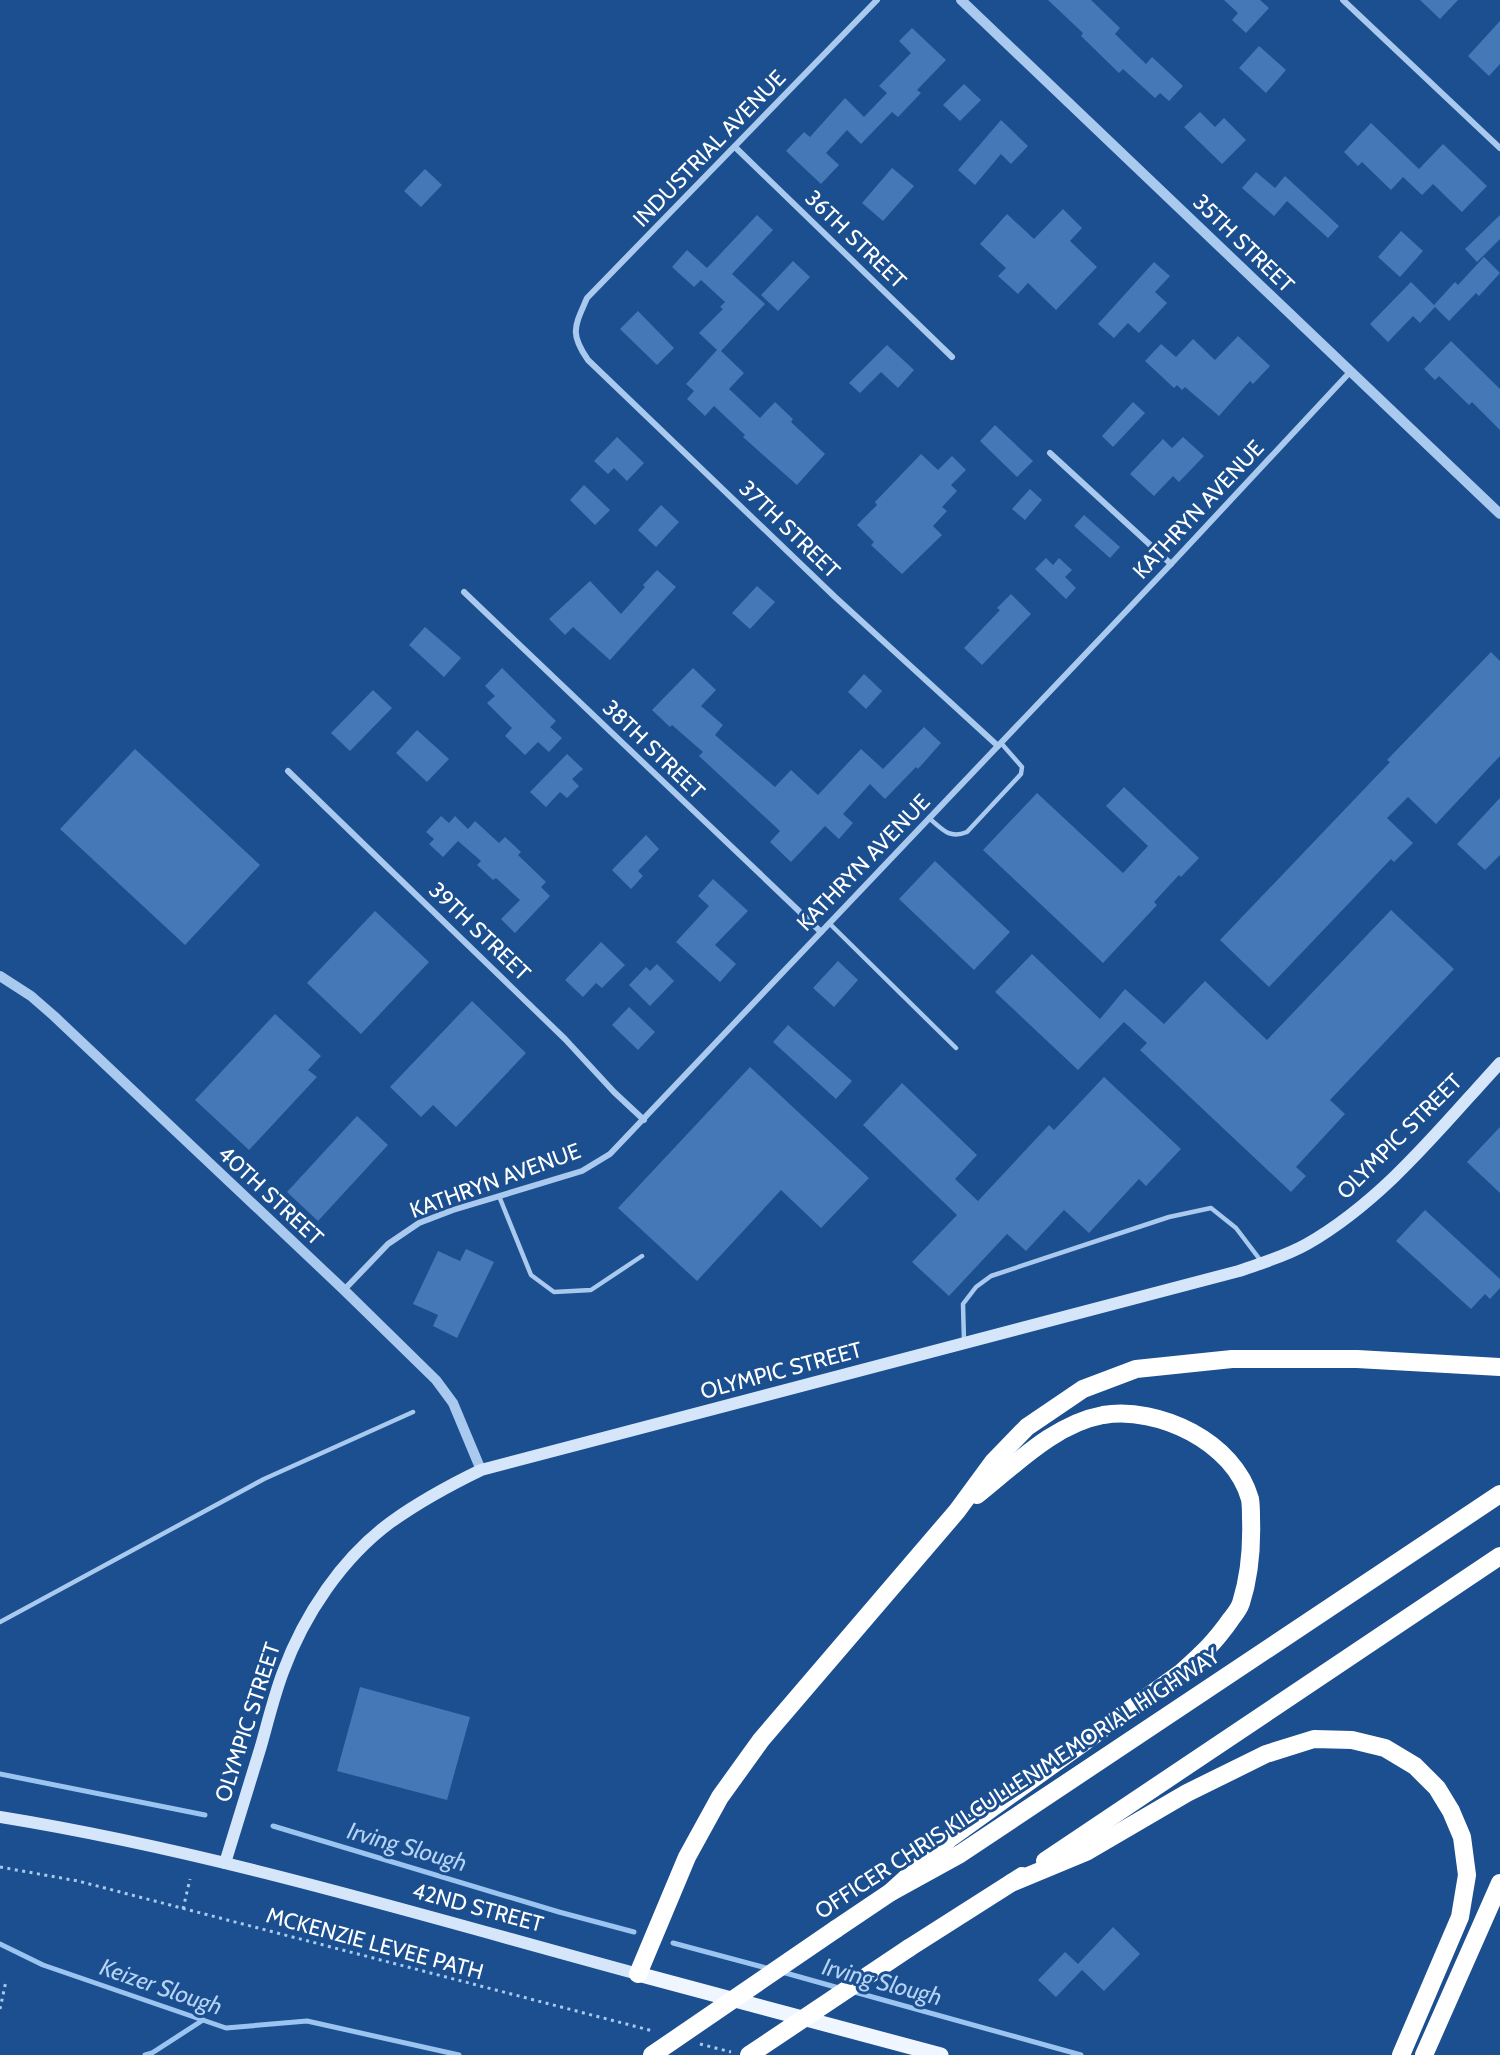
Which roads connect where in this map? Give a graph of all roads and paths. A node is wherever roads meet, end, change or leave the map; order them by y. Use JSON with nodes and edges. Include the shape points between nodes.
{"nodes":[{"id":1,"x":877,"y":0,"type":"edge"},
{"id":2,"x":961,"y":0,"type":"edge"},
{"id":3,"x":1343,"y":0,"type":"edge"},
{"id":4,"x":735,"y":147,"type":"junction"},
{"id":5,"x":1500,"y":148,"type":"edge"},
{"id":6,"x":575,"y":326,"type":"joint"},
{"id":7,"x":952,"y":357,"type":"dead end"},
{"id":8,"x":1351,"y":371,"type":"junction"},
{"id":9,"x":1050,"y":453,"type":"dead end"},
{"id":10,"x":1500,"y":514,"type":"edge"},
{"id":11,"x":1171,"y":564,"type":"junction"},
{"id":12,"x":464,"y":592,"type":"dead end"},
{"id":13,"x":999,"y":745,"type":"junction"},
{"id":14,"x":288,"y":771,"type":"dead end"},
{"id":15,"x":929,"y":818,"type":"junction"},
{"id":16,"x":829,"y":923,"type":"junction"},
{"id":17,"x":820,"y":932,"type":"junction"},
{"id":18,"x":0,"y":975,"type":"edge"},
{"id":19,"x":956,"y":1048,"type":"dead end"},
{"id":20,"x":1500,"y":1063,"type":"edge"},
{"id":21,"x":644,"y":1120,"type":"junction"},
{"id":22,"x":499,"y":1196,"type":"junction"},
{"id":23,"x":642,"y":1256,"type":"dead end"},
{"id":24,"x":1263,"y":1263,"type":"junction"},
{"id":25,"x":344,"y":1290,"type":"junction"},
{"id":26,"x":964,"y":1344,"type":"junction"},
{"id":27,"x":1500,"y":1367,"type":"edge"},
{"id":28,"x":413,"y":1412,"type":"dead end"},
{"id":29,"x":481,"y":1470,"type":"junction"},
{"id":30,"x":1500,"y":1494,"type":"edge"},
{"id":31,"x":957,"y":1511,"type":"junction"},
{"id":32,"x":1500,"y":1556,"type":"edge"},
{"id":33,"x":0,"y":1622,"type":"edge"},
{"id":34,"x":0,"y":1817,"type":"edge"},
{"id":35,"x":225,"y":1863,"type":"junction"},
{"id":36,"x":0,"y":1867,"type":"edge"},
{"id":37,"x":190,"y":1879,"type":"dead end"},
{"id":38,"x":1011,"y":1883,"type":"junction"},
{"id":39,"x":1500,"y":1883,"type":"edge"},
{"id":40,"x":891,"y":1892,"type":"junction"},
{"id":41,"x":183,"y":1909,"type":"junction"},
{"id":42,"x":638,"y":1974,"type":"junction"},
{"id":43,"x":6,"y":1981,"type":"dead end"},
{"id":44,"x":0,"y":2009,"type":"edge"},
{"id":45,"x":658,"y":2033,"type":"dead end"},
{"id":46,"x":700,"y":2044,"type":"dead end"},
{"id":47,"x":740,"y":2054,"type":"edge"},
{"id":48,"x":652,"y":2055,"type":"edge"},
{"id":49,"x":941,"y":2055,"type":"edge"},
{"id":50,"x":1401,"y":2055,"type":"edge"},
{"id":51,"x":1424,"y":2055,"type":"edge"}],
"edges":[{"from":1,"to":4,"type":"street","name":"INDUSTRIAL AVENUE"},
{"from":2,"to":8,"type":"street","name":"35TH STREET"},
{"from":3,"to":5,"type":"street"},
{"from":4,"to":6,"type":"street","name":"INDUSTRIAL AVENUE","via":[[587,298]]},
{"from":4,"to":7,"type":"street","name":"36TH STREET"},
{"from":6,"to":13,"type":"street","name":"37TH STREET","via":[[577,345],[588,360],[835,597]]},
{"from":8,"to":10,"type":"street","name":"35TH STREET"},
{"from":8,"to":11,"type":"street","name":"KATHRYN AVENUE"},
{"from":9,"to":11,"type":"street"},
{"from":11,"to":13,"type":"street","name":"KATHRYN AVENUE"},
{"from":12,"to":17,"type":"street","name":"38TH STREET"},
{"from":13,"to":15,"type":"street","name":"KATHRYN AVENUE"},
{"from":13,"to":15,"type":"lane","via":[[1022,767],[1021,774],[967,832],[957,836],[946,832]]},
{"from":14,"to":21,"type":"street","name":"39TH STREET","via":[[557,1030]]},
{"from":15,"to":16,"type":"street","name":"KATHRYN AVENUE"},
{"from":16,"to":17,"type":"street","name":"KATHRYN AVENUE"},
{"from":16,"to":19,"type":"lane"},
{"from":17,"to":21,"type":"street","name":"KATHRYN AVENUE"},
{"from":18,"to":25,"type":"street","name":"40TH STREET","via":[[54,1016]]},
{"from":20,"to":24,"type":"main road","name":"OLYMPIC STREET","via":[[1371,1199],[1306,1245]]},
{"from":21,"to":22,"type":"street","name":"KATHRYN AVENUE","via":[[609,1154],[582,1171]]},
{"from":22,"to":23,"type":"lane","via":[[531,1275],[554,1292],[591,1290]]},
{"from":22,"to":25,"type":"street","name":"KATHRYN AVENUE","via":[[419,1223],[388,1244]]},
{"from":24,"to":26,"type":"main road","name":"OLYMPIC STREET"},
{"from":24,"to":26,"type":"lane","via":[[1236,1228],[1211,1208],[1169,1217],[991,1276],[963,1304]]},
{"from":25,"to":29,"type":"street","name":"40TH STREET","via":[[436,1380],[453,1403]]},
{"from":26,"to":29,"type":"main road","name":"OLYMPIC STREET"},
{"from":27,"to":31,"type":"highway","via":[[1357,1359],[1232,1359],[1136,1368],[1083,1389],[1027,1427],[993,1462]]},
{"from":28,"to":33,"type":"lane","via":[[264,1479]]},
{"from":29,"to":35,"type":"main road","name":"OLYMPIC STREET","via":[[390,1523],[363,1547],[315,1606],[283,1672]]},
{"from":30,"to":40,"type":"highway","name":"OFFICER CHRIS KILCULLEN MEMORIAL HIGHWAY","via":[[960,1854]]},
{"from":31,"to":40,"type":"highway","via":[[1034,1449],[1070,1426],[1103,1415],[1131,1413],[1162,1418],[1209,1442],[1236,1471],[1250,1500],[1252,1554],[1241,1605],[1215,1643],[1182,1672],[949,1839]]},
{"from":31,"to":42,"type":"highway","via":[[761,1740],[720,1797],[687,1857]]},
{"from":32,"to":38,"type":"highway"},
{"from":34,"to":35,"type":"main road","name":"42ND STREET"},
{"from":35,"to":42,"type":"main road","name":"42ND STREET"},
{"from":36,"to":41,"type":"path","name":"MCKENZIE LEVEE PATH","via":[[78,1881]]},
{"from":37,"to":41,"type":"path"},
{"from":38,"to":47,"type":"highway","bridge":true},
{"from":38,"to":50,"type":"highway","via":[[1086,1852],[1187,1793],[1266,1754],[1314,1739],[1352,1740],[1385,1748],[1415,1766],[1437,1788],[1462,1837],[1467,1875],[1460,1917]]},
{"from":39,"to":51,"type":"highway"},
{"from":40,"to":48,"type":"highway","name":"OFFICER CHRIS KILCULLEN MEMORIAL HIGHWAY","bridge":true},
{"from":41,"to":45,"type":"path","name":"MCKENZIE LEVEE PATH"},
{"from":42,"to":49,"type":"main road","name":"42ND STREET"},
{"from":43,"to":44,"type":"path"},
{"from":46,"to":47,"type":"path"}]}
